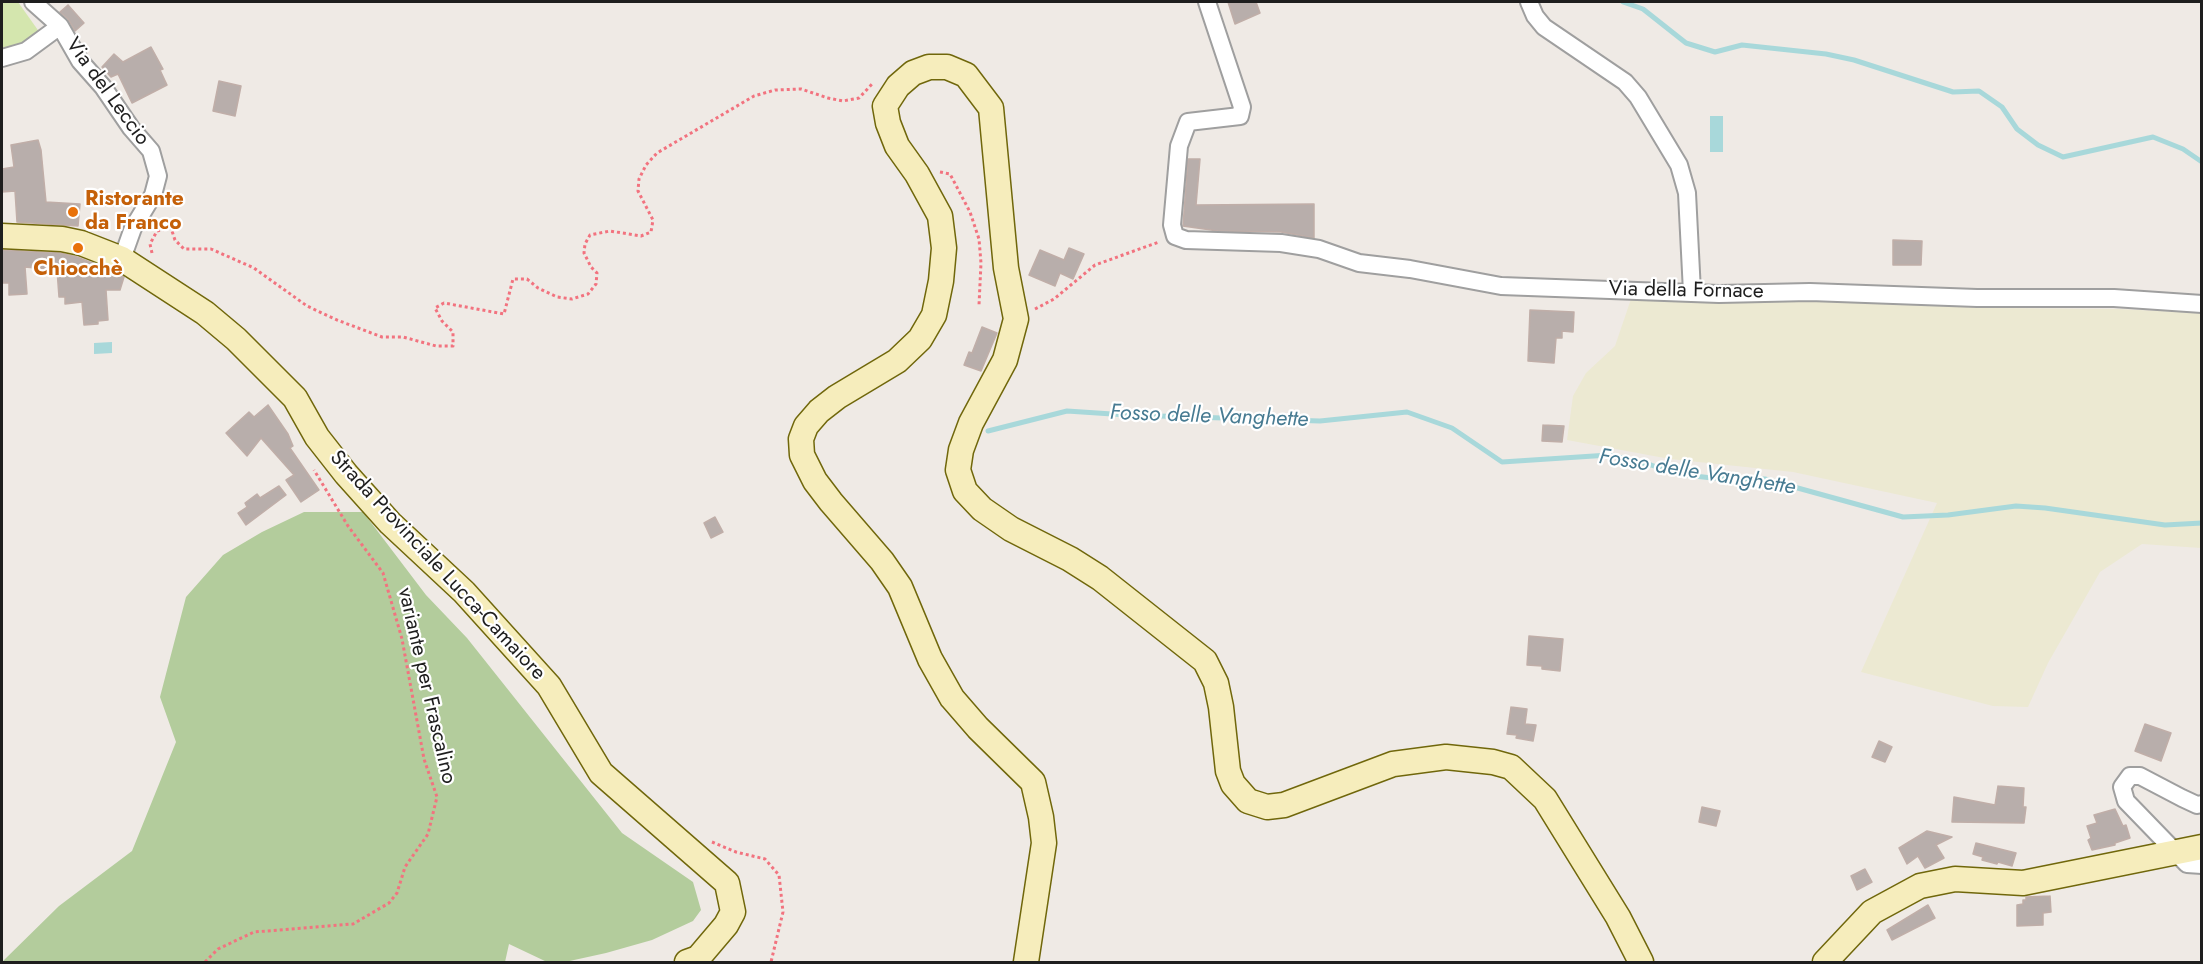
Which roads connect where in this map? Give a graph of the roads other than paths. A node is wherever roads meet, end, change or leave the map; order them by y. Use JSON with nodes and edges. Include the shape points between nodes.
{"nodes":[{"id":1,"x":33,"y":2,"type":"edge"},
{"id":2,"x":1207,"y":2,"type":"edge"},
{"id":3,"x":1529,"y":2,"type":"edge"},
{"id":4,"x":60,"y":26,"type":"junction"},
{"id":5,"x":2,"y":58,"type":"edge"},
{"id":6,"x":2,"y":236,"type":"edge"},
{"id":7,"x":122,"y":259,"type":"junction"},
{"id":8,"x":1692,"y":292,"type":"junction"},
{"id":9,"x":2202,"y":304,"type":"edge"},
{"id":10,"x":2202,"y":804,"type":"edge"},
{"id":11,"x":2202,"y":847,"type":"edge"},
{"id":12,"x":2177,"y":851,"type":"junction"},
{"id":13,"x":2202,"y":865,"type":"edge"},
{"id":14,"x":687,"y":963,"type":"edge"},
{"id":15,"x":1026,"y":963,"type":"edge"},
{"id":16,"x":1641,"y":963,"type":"edge"},
{"id":17,"x":1825,"y":963,"type":"edge"}],
"edges":[{"from":1,"to":4,"type":"street","name":"Via del Leccio"},
{"from":2,"to":8,"type":"street","name":"Via della Fornace","via":[[1242,107],[1240,116],[1188,122],[1179,146],[1172,225],[1175,236],[1186,240],[1310,247],[1359,263],[1501,286]]},
{"from":3,"to":8,"type":"street","via":[[1544,27],[1624,82],[1638,96],[1678,165],[1687,193]]},
{"from":4,"to":5,"type":"street","via":[[26,51]]},
{"from":4,"to":7,"type":"street","name":"Via del Leccio","via":[[80,62],[151,151],[158,176]]},
{"from":6,"to":7,"type":"main road","name":"Strada Provinciale Lucca-Camaiore","via":[[62,239]]},
{"from":7,"to":14,"type":"main road","name":"Strada Provinciale Lucca-Camaiore","via":[[205,313],[295,398],[317,437],[346,474],[390,523],[464,592],[549,686],[601,773],[727,883],[733,912],[698,958]]},
{"from":8,"to":9,"type":"street","name":"Via della Fornace","via":[[2114,298]]},
{"from":10,"to":12,"type":"street","via":[[2140,776],[2130,776],[2122,787],[2126,801]]},
{"from":11,"to":12,"type":"main road"},
{"from":12,"to":13,"type":"street","via":[[2187,864]]},
{"from":12,"to":17,"type":"main road","via":[[2023,883],[1955,879],[1920,886],[1872,912]]},
{"from":15,"to":16,"type":"main road","via":[[1044,843],[1033,782],[952,698],[930,659],[900,587],[815,481],[802,455],[801,439],[806,426],[819,411],[897,361],[920,339],[933,315],[944,248],[940,216],[897,146],[885,106],[898,86],[913,73],[929,67],[947,67],[966,75],[991,108],[1006,268],[1016,319],[1005,360],[961,450],[957,470],[965,491],[982,509],[1011,529],[1100,578],[1205,661],[1216,683],[1228,771],[1233,784],[1248,801],[1267,807],[1284,805],[1393,764],[1435,758],[1511,767],[1545,799],[1618,917]]}]}
